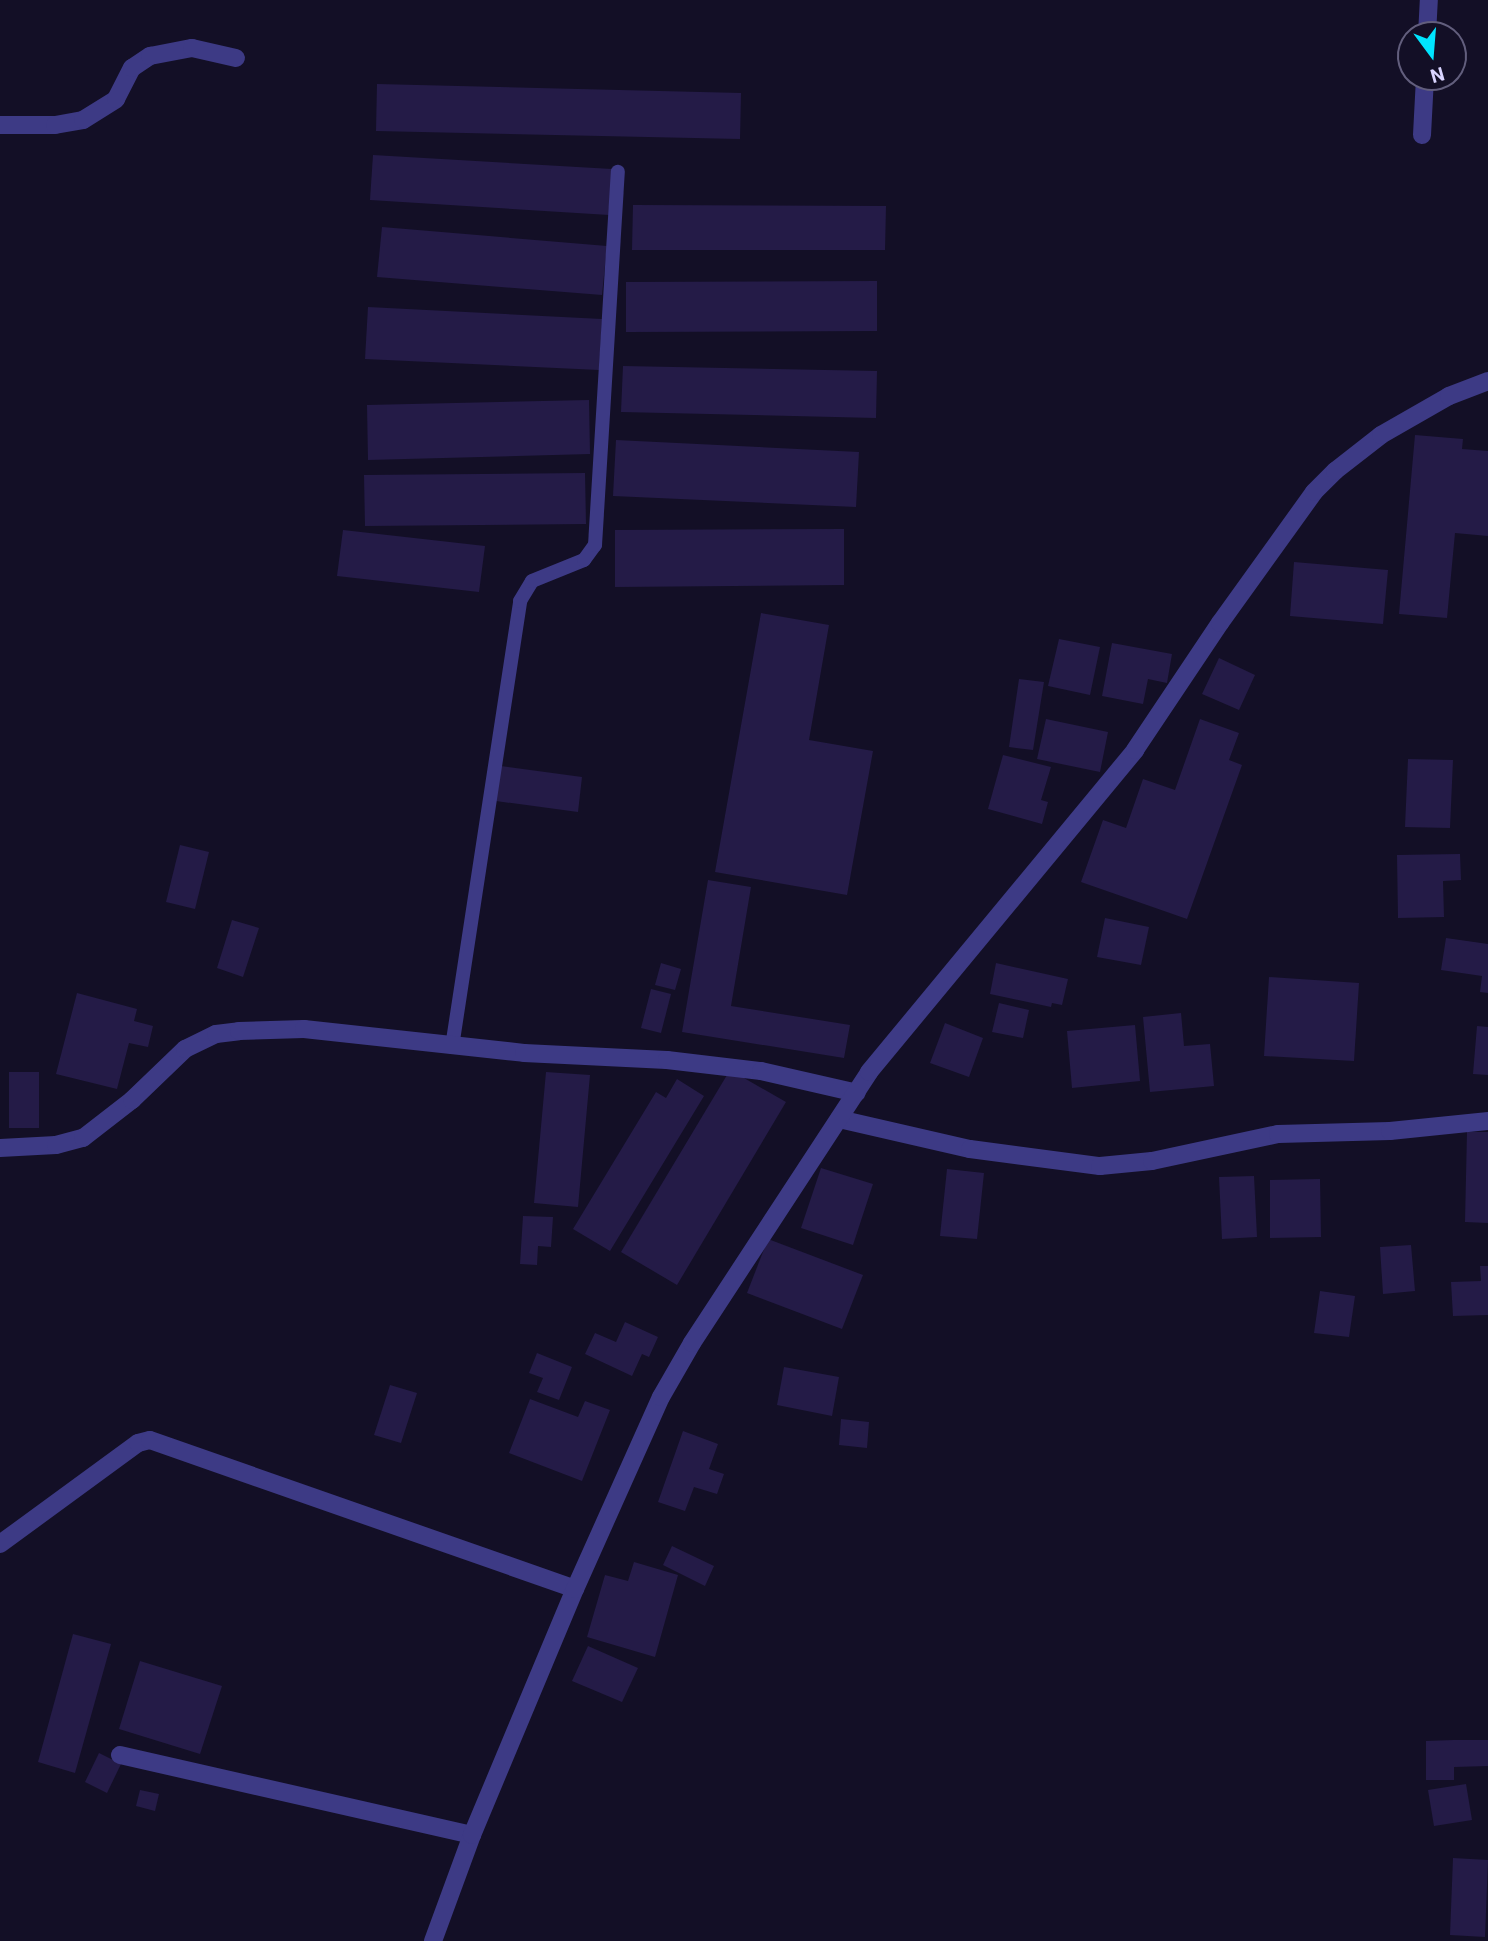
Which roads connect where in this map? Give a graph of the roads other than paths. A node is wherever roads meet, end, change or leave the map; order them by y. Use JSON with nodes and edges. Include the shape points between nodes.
{"nodes":[{"id":1,"x":1429,"y":0,"type":"edge"},
{"id":2,"x":1428,"y":21,"type":"edge"},
{"id":3,"x":236,"y":58,"type":"dead end"},
{"id":4,"x":1424,"y":91,"type":"edge"},
{"id":5,"x":0,"y":125,"type":"edge"},
{"id":6,"x":1422,"y":135,"type":"dead end"},
{"id":7,"x":618,"y":172,"type":"dead end"},
{"id":8,"x":1488,"y":381,"type":"edge"},
{"id":9,"x":452,"y":1047,"type":"junction"},
{"id":10,"x":857,"y":1093,"type":"junction"},
{"id":11,"x":839,"y":1119,"type":"junction"},
{"id":12,"x":1488,"y":1121,"type":"edge"},
{"id":13,"x":0,"y":1148,"type":"edge"},
{"id":14,"x":0,"y":1544,"type":"edge"},
{"id":15,"x":575,"y":1589,"type":"junction"},
{"id":16,"x":120,"y":1755,"type":"dead end"},
{"id":17,"x":472,"y":1835,"type":"junction"},
{"id":18,"x":433,"y":1941,"type":"edge"}],
"edges":[{"from":1,"to":2,"type":"street"},
{"from":3,"to":5,"type":"street","via":[[192,48],[150,56],[132,68],[116,99],[83,120]]},
{"from":4,"to":6,"type":"street"},
{"from":7,"to":9,"type":"lane","via":[[595,545],[584,560],[532,581],[520,601]]},
{"from":8,"to":10,"type":"street","via":[[1449,396],[1381,435],[1314,492],[1135,750],[906,1024]]},
{"from":9,"to":10,"type":"street","via":[[667,1060],[761,1071]]},
{"from":9,"to":13,"type":"street","via":[[304,1029],[216,1034],[185,1049],[92,1133],[56,1145]]},
{"from":10,"to":11,"type":"street"},
{"from":11,"to":12,"type":"street","via":[[970,1149],[1100,1166],[1152,1161],[1278,1134]]},
{"from":11,"to":15,"type":"street","via":[[685,1354],[641,1437]]},
{"from":14,"to":15,"type":"street","via":[[138,1443],[150,1440]]},
{"from":15,"to":17,"type":"street"},
{"from":16,"to":17,"type":"street"},
{"from":17,"to":18,"type":"street"}]}
